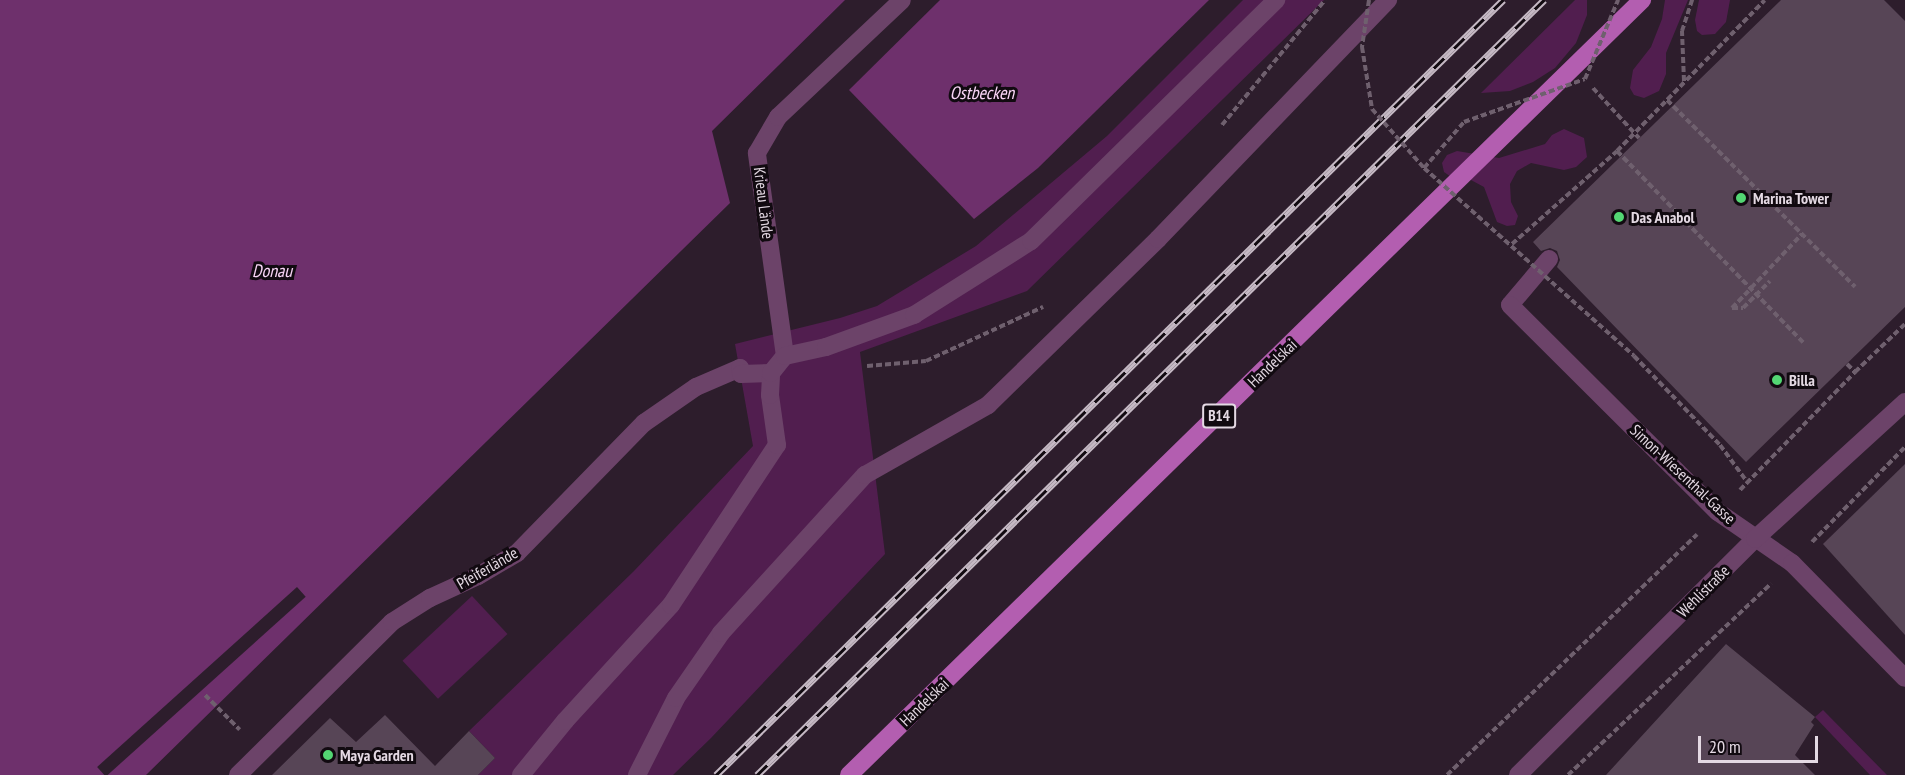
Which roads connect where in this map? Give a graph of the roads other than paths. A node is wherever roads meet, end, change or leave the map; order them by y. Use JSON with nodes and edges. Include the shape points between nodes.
{"nodes":[{"id":1,"x":902,"y":0,"type":"edge"},
{"id":2,"x":1276,"y":0,"type":"edge"},
{"id":3,"x":1389,"y":0,"type":"edge"},
{"id":4,"x":1642,"y":0,"type":"edge"},
{"id":5,"x":1549,"y":259,"type":"dead end"},
{"id":6,"x":785,"y":356,"type":"junction"},
{"id":7,"x":771,"y":373,"type":"junction"},
{"id":8,"x":1901,"y":405,"type":"edge"},
{"id":9,"x":1755,"y":539,"type":"junction"},
{"id":10,"x":1905,"y":678,"type":"edge"},
{"id":11,"x":238,"y":775,"type":"edge"},
{"id":12,"x":521,"y":775,"type":"edge"},
{"id":13,"x":637,"y":775,"type":"edge"},
{"id":14,"x":849,"y":775,"type":"edge"},
{"id":15,"x":1518,"y":775,"type":"edge"}],
"edges":[{"from":1,"to":6,"type":"street","name":"Krieau Lände","via":[[778,117],[757,153]]},
{"from":2,"to":6,"type":"street","via":[[1031,241],[914,315],[826,347]]},
{"from":3,"to":13,"type":"street","via":[[1158,239],[988,405],[865,475],[722,633],[676,698]]},
{"from":4,"to":14,"type":"main road","name":"Handelskai","number":"B14"},
{"from":5,"to":9,"type":"street","name":"Simon-Wiesenthal-Gasse","via":[[1510,305],[1718,512]]},
{"from":6,"to":7,"type":"street"},
{"from":7,"to":11,"type":"street","name":"Pfeiferlände","via":[[741,374],[740,368],[696,387],[644,423],[517,553],[392,622]]},
{"from":7,"to":12,"type":"street","via":[[777,445],[671,605]]},
{"from":8,"to":9,"type":"street","name":"Wehlistraße"},
{"from":9,"to":10,"type":"street","name":"Simon-Wiesenthal-Gasse","via":[[1792,563]]},
{"from":9,"to":15,"type":"street","name":"Wehlistraße"}]}
